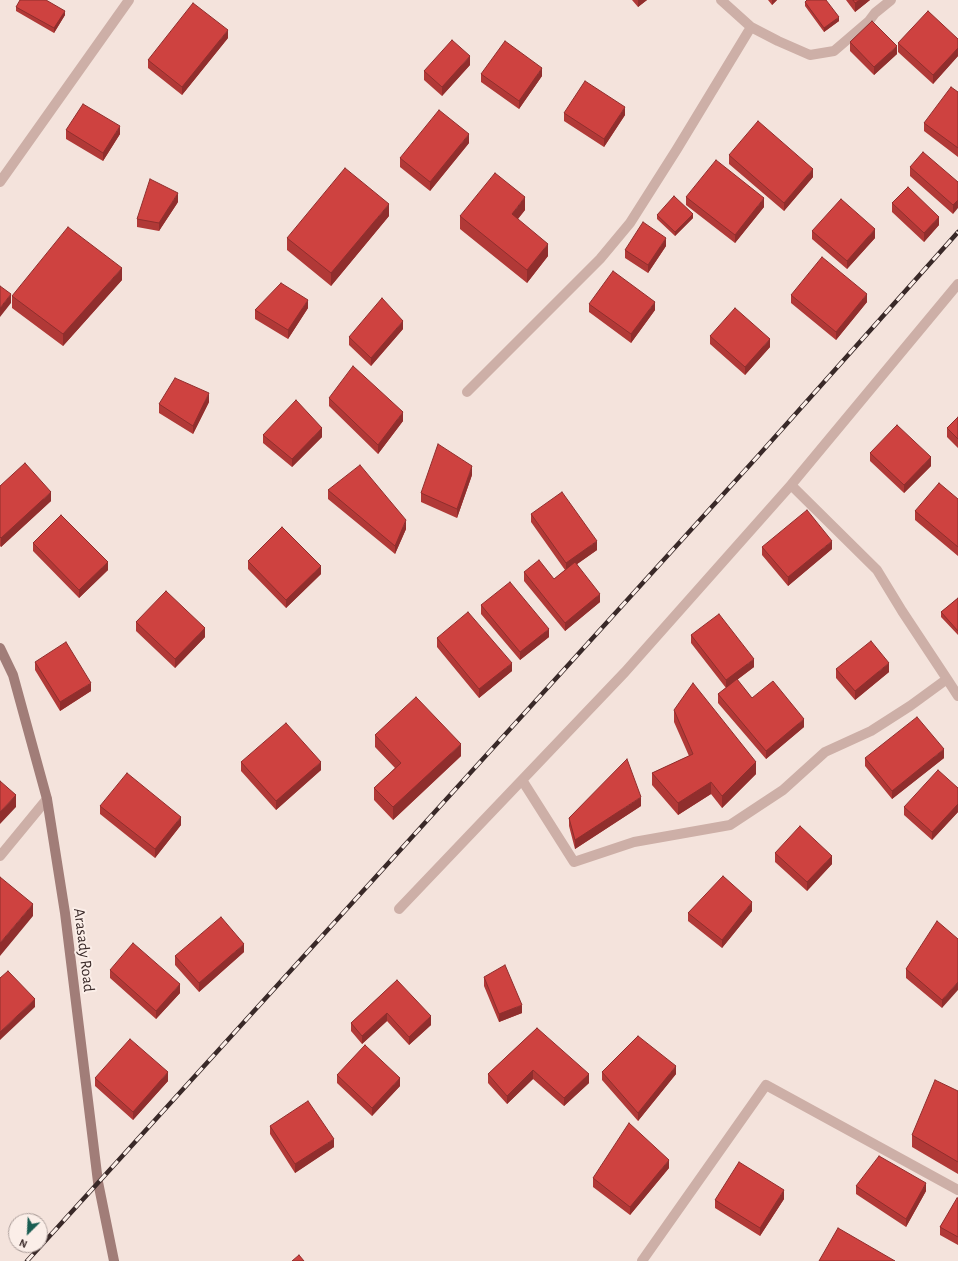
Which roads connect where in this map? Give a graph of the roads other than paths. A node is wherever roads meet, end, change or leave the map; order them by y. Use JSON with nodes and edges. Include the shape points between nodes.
{"nodes":[{"id":1,"x":129,"y":0,"type":"edge"},
{"id":2,"x":721,"y":0,"type":"edge"},
{"id":3,"x":891,"y":0,"type":"edge"},
{"id":4,"x":751,"y":27,"type":"junction"},
{"id":5,"x":0,"y":182,"type":"edge"},
{"id":6,"x":958,"y":284,"type":"edge"},
{"id":7,"x":467,"y":392,"type":"dead end"},
{"id":8,"x":791,"y":485,"type":"junction"},
{"id":9,"x":0,"y":648,"type":"edge"},
{"id":10,"x":947,"y":679,"type":"junction"},
{"id":11,"x":958,"y":696,"type":"edge"},
{"id":12,"x":522,"y":780,"type":"junction"},
{"id":13,"x":47,"y":799,"type":"junction"},
{"id":14,"x":0,"y":856,"type":"edge"},
{"id":15,"x":399,"y":909,"type":"dead end"},
{"id":16,"x":958,"y":1190,"type":"edge"},
{"id":17,"x":114,"y":1261,"type":"edge"},
{"id":18,"x":642,"y":1261,"type":"edge"}],
"edges":[{"from":1,"to":5,"type":"street"},
{"from":2,"to":4,"type":"street"},
{"from":3,"to":4,"type":"street","via":[[834,52],[810,55]]},
{"from":4,"to":7,"type":"street","via":[[630,224],[600,259]]},
{"from":6,"to":8,"type":"street"},
{"from":8,"to":10,"type":"street","via":[[877,570]]},
{"from":8,"to":12,"type":"street","via":[[625,672]]},
{"from":9,"to":13,"type":"main road","name":"Arasady Road","via":[[13,674]]},
{"from":10,"to":11,"type":"street"},
{"from":10,"to":12,"type":"street","via":[[871,731],[825,752],[783,790],[730,825],[634,842],[574,862]]},
{"from":12,"to":15,"type":"street"},
{"from":13,"to":14,"type":"street"},
{"from":13,"to":17,"type":"main road","name":"Arasady Road","via":[[65,913],[98,1182]]},
{"from":16,"to":18,"type":"street","via":[[766,1085]]}]}
